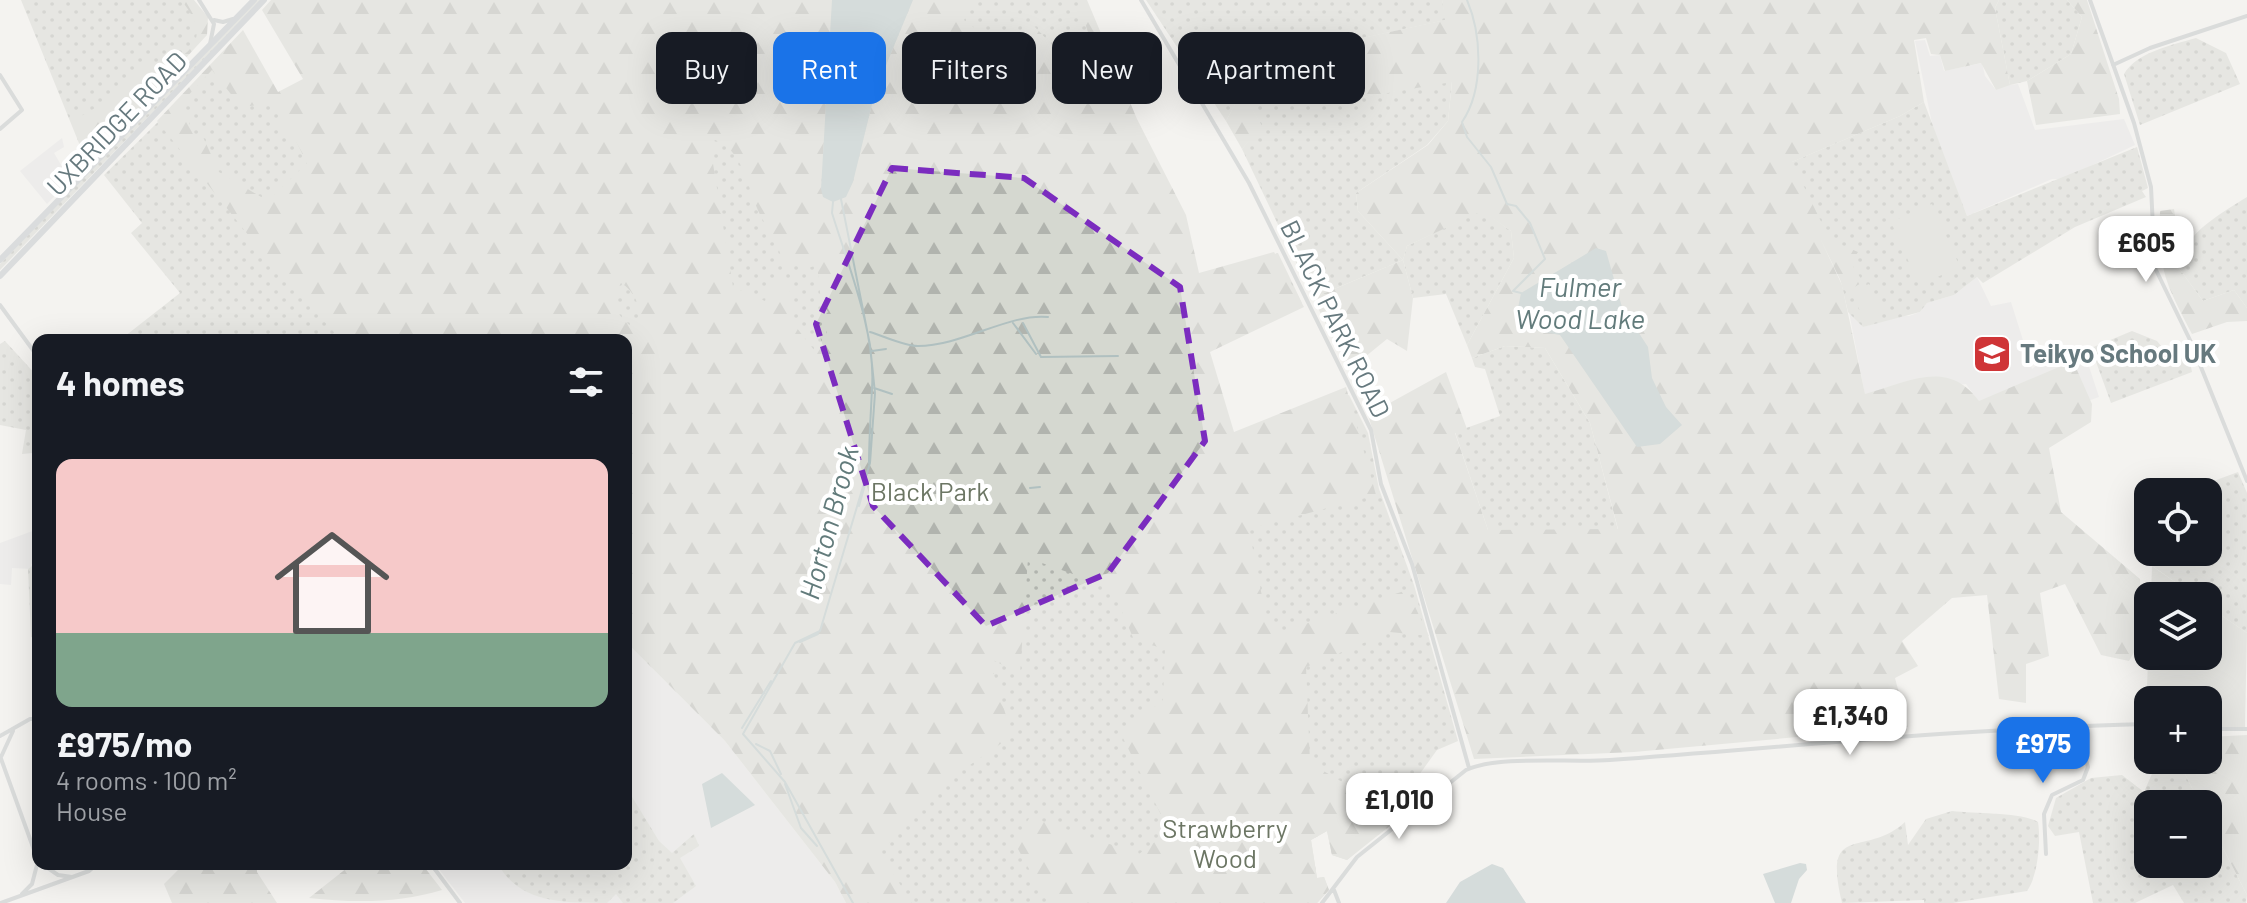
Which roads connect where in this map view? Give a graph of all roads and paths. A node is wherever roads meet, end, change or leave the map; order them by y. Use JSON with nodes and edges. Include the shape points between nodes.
{"nodes":[{"id":1,"x":199,"y":0,"type":"edge"},
{"id":2,"x":254,"y":0,"type":"edge"},
{"id":3,"x":264,"y":0,"type":"edge"},
{"id":4,"x":1141,"y":0,"type":"edge"},
{"id":5,"x":2090,"y":0,"type":"edge"},
{"id":6,"x":2247,"y":16,"type":"edge"},
{"id":7,"x":212,"y":18,"type":"junction"},
{"id":8,"x":237,"y":18,"type":"junction"},
{"id":9,"x":209,"y":45,"type":"junction"},
{"id":10,"x":2113,"y":65,"type":"junction"},
{"id":11,"x":0,"y":75,"type":"edge"},
{"id":12,"x":0,"y":129,"type":"edge"},
{"id":13,"x":0,"y":260,"type":"edge"},
{"id":14,"x":0,"y":276,"type":"edge"},
{"id":15,"x":0,"y":305,"type":"edge"},
{"id":16,"x":2,"y":314,"type":"edge"},
{"id":17,"x":32,"y":350,"type":"edge"},
{"id":18,"x":2247,"y":481,"type":"edge"},
{"id":19,"x":32,"y":721,"type":"edge"},
{"id":20,"x":19,"y":724,"type":"junction"},
{"id":21,"x":2134,"y":725,"type":"edge"},
{"id":22,"x":2077,"y":727,"type":"junction"},
{"id":23,"x":2222,"y":729,"type":"edge"},
{"id":24,"x":2247,"y":729,"type":"edge"},
{"id":25,"x":0,"y":736,"type":"edge"},
{"id":26,"x":0,"y":757,"type":"edge"},
{"id":27,"x":1469,"y":768,"type":"junction"},
{"id":28,"x":32,"y":843,"type":"edge"},
{"id":29,"x":2046,"y":854,"type":"dead end"},
{"id":30,"x":36,"y":870,"type":"edge"},
{"id":31,"x":51,"y":870,"type":"edge"},
{"id":32,"x":86,"y":870,"type":"edge"},
{"id":33,"x":435,"y":870,"type":"edge"},
{"id":34,"x":74,"y":877,"type":"junction"},
{"id":35,"x":1334,"y":889,"type":"junction"},
{"id":36,"x":14,"y":898,"type":"junction"},
{"id":37,"x":1,"y":903,"type":"edge"},
{"id":38,"x":460,"y":903,"type":"edge"},
{"id":39,"x":1322,"y":903,"type":"edge"},
{"id":40,"x":1339,"y":903,"type":"edge"}],
"edges":[{"from":1,"to":7,"type":"street"},
{"from":2,"to":8,"type":"main road","name":"UXBRIDGE ROAD"},
{"from":3,"to":14,"type":"main road","name":"UXBRIDGE ROAD"},
{"from":4,"to":27,"type":"street","name":"BLACK PARK ROAD","via":[[1249,183],[1371,430],[1381,484],[1412,564]]},
{"from":5,"to":10,"type":"street"},
{"from":6,"to":10,"type":"street"},
{"from":7,"to":8,"type":"street"},
{"from":7,"to":9,"type":"street","via":[[215,30]]},
{"from":8,"to":9,"type":"main road","name":"UXBRIDGE ROAD"},
{"from":9,"to":13,"type":"main road","name":"UXBRIDGE ROAD"},
{"from":10,"to":18,"type":"street","via":[[2151,187],[2155,268]]},
{"from":11,"to":12,"type":"street","via":[[22,110]]},
{"from":15,"to":16,"type":"street"},
{"from":16,"to":17,"type":"street"},
{"from":19,"to":20,"type":"street"},
{"from":20,"to":25,"type":"street"},
{"from":20,"to":26,"type":"street"},
{"from":21,"to":22,"type":"street"},
{"from":22,"to":27,"type":"street"},
{"from":22,"to":29,"type":"street","via":[[2088,767],[2083,780],[2052,795],[2044,814]]},
{"from":23,"to":24,"type":"street"},
{"from":26,"to":28,"type":"street"},
{"from":27,"to":35,"type":"street","via":[[1357,857]]},
{"from":30,"to":36,"type":"street","via":[[32,884]]},
{"from":31,"to":34,"type":"street"},
{"from":32,"to":34,"type":"street"},
{"from":33,"to":38,"type":"street"},
{"from":34,"to":36,"type":"street"},
{"from":35,"to":39,"type":"street"},
{"from":35,"to":40,"type":"street"},
{"from":36,"to":37,"type":"street"}]}
